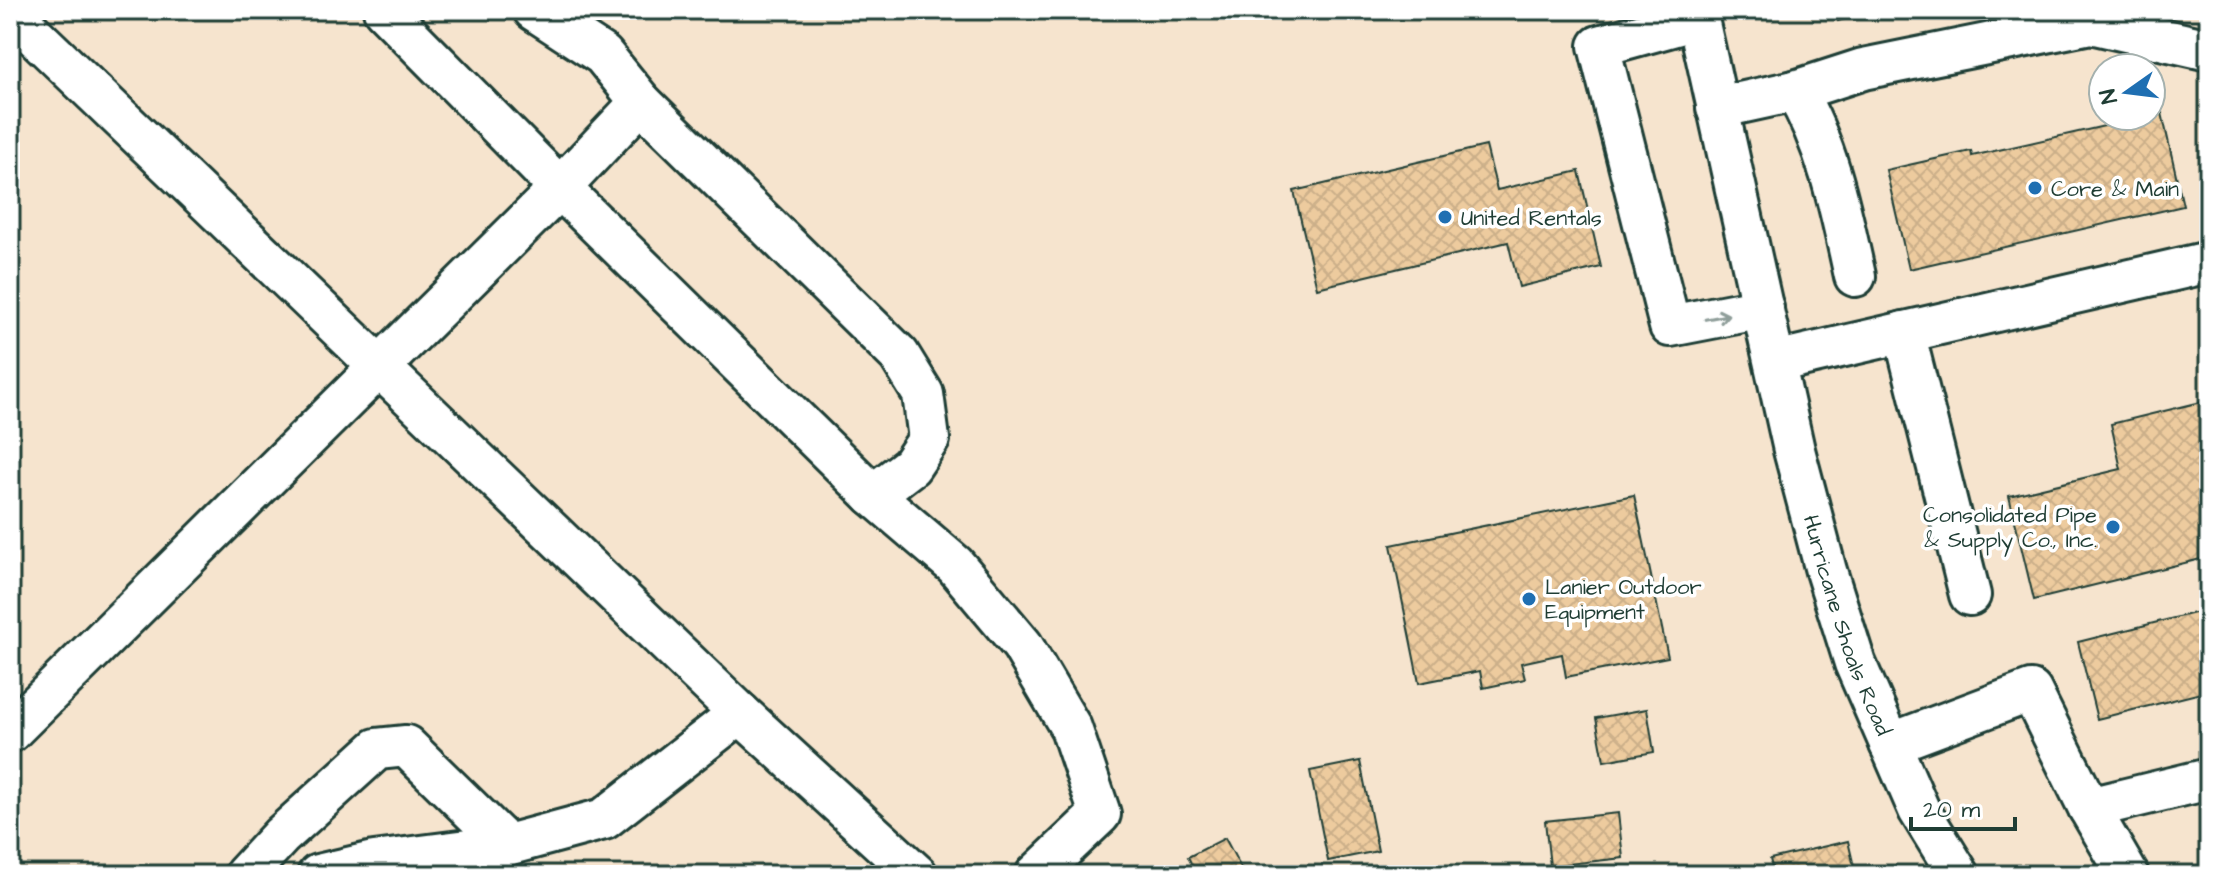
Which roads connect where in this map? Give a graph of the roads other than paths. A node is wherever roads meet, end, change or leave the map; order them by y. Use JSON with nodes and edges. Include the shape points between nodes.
{"nodes":[{"id":1,"x":384,"y":10,"type":"edge"},
{"id":2,"x":534,"y":10,"type":"edge"},
{"id":3,"x":10,"y":12,"type":"edge"},
{"id":4,"x":1697,"y":14,"type":"edge"},
{"id":5,"x":2153,"y":22,"type":"edge"},
{"id":6,"x":2209,"y":50,"type":"edge"},
{"id":7,"x":1795,"y":91,"type":"junction"},
{"id":8,"x":641,"y":102,"type":"junction"},
{"id":9,"x":1717,"y":108,"type":"junction"},
{"id":10,"x":560,"y":188,"type":"junction"},
{"id":11,"x":2209,"y":262,"type":"edge"},
{"id":12,"x":1855,"y":276,"type":"dead end"},
{"id":13,"x":1763,"y":308,"type":"junction"},
{"id":14,"x":1904,"y":332,"type":"junction"},
{"id":15,"x":1775,"y":362,"type":"junction"},
{"id":16,"x":377,"y":367,"type":"junction"},
{"id":17,"x":873,"y":495,"type":"junction"},
{"id":18,"x":1970,"y":595,"type":"dead end"},
{"id":19,"x":740,"y":713,"type":"junction"},
{"id":20,"x":10,"y":732,"type":"edge"},
{"id":21,"x":1890,"y":744,"type":"junction"},
{"id":22,"x":2209,"y":779,"type":"edge"},
{"id":23,"x":2089,"y":808,"type":"junction"},
{"id":24,"x":507,"y":845,"type":"junction"},
{"id":25,"x":245,"y":875,"type":"edge"},
{"id":26,"x":318,"y":875,"type":"edge"},
{"id":27,"x":917,"y":875,"type":"edge"},
{"id":28,"x":1036,"y":875,"type":"edge"},
{"id":29,"x":1959,"y":875,"type":"edge"},
{"id":30,"x":2128,"y":875,"type":"edge"}],
"edges":[{"from":1,"to":10,"type":"street"},
{"from":2,"to":8,"type":"street","via":[[603,55]]},
{"from":3,"to":16,"type":"street"},
{"from":4,"to":9,"type":"street","name":"Hurricane Shoals Road"},
{"from":4,"to":13,"type":"street","one_way":true,"via":[[1599,46],[1670,326]]},
{"from":5,"to":6,"type":"street"},
{"from":5,"to":7,"type":"street","via":[[2091,23],[1863,69]]},
{"from":7,"to":9,"type":"street"},
{"from":7,"to":12,"type":"street","via":[[1812,118],[1835,184]]},
{"from":8,"to":10,"type":"street"},
{"from":8,"to":17,"type":"street","via":[[899,355],[923,394],[929,439],[911,466]]},
{"from":9,"to":13,"type":"street","name":"Hurricane Shoals Road"},
{"from":10,"to":16,"type":"street"},
{"from":10,"to":17,"type":"street"},
{"from":11,"to":14,"type":"street"},
{"from":13,"to":15,"type":"street","name":"Hurricane Shoals Road"},
{"from":14,"to":15,"type":"street"},
{"from":14,"to":18,"type":"street"},
{"from":15,"to":21,"type":"street","name":"Hurricane Shoals Road","via":[[1826,571],[1855,663]]},
{"from":16,"to":19,"type":"street"},
{"from":16,"to":20,"type":"street"},
{"from":17,"to":28,"type":"street","via":[[955,565],[1022,645],[1071,728],[1100,814]]},
{"from":19,"to":24,"type":"street","via":[[604,819]]},
{"from":19,"to":27,"type":"street"},
{"from":21,"to":23,"type":"street","via":[[2031,691]]},
{"from":21,"to":29,"type":"street","name":"Hurricane Shoals Road","via":[[1919,810]]},
{"from":22,"to":23,"type":"street"},
{"from":23,"to":30,"type":"street"},
{"from":24,"to":25,"type":"street","via":[[406,746],[377,749]]},
{"from":24,"to":26,"type":"street","via":[[374,862]]}]}
